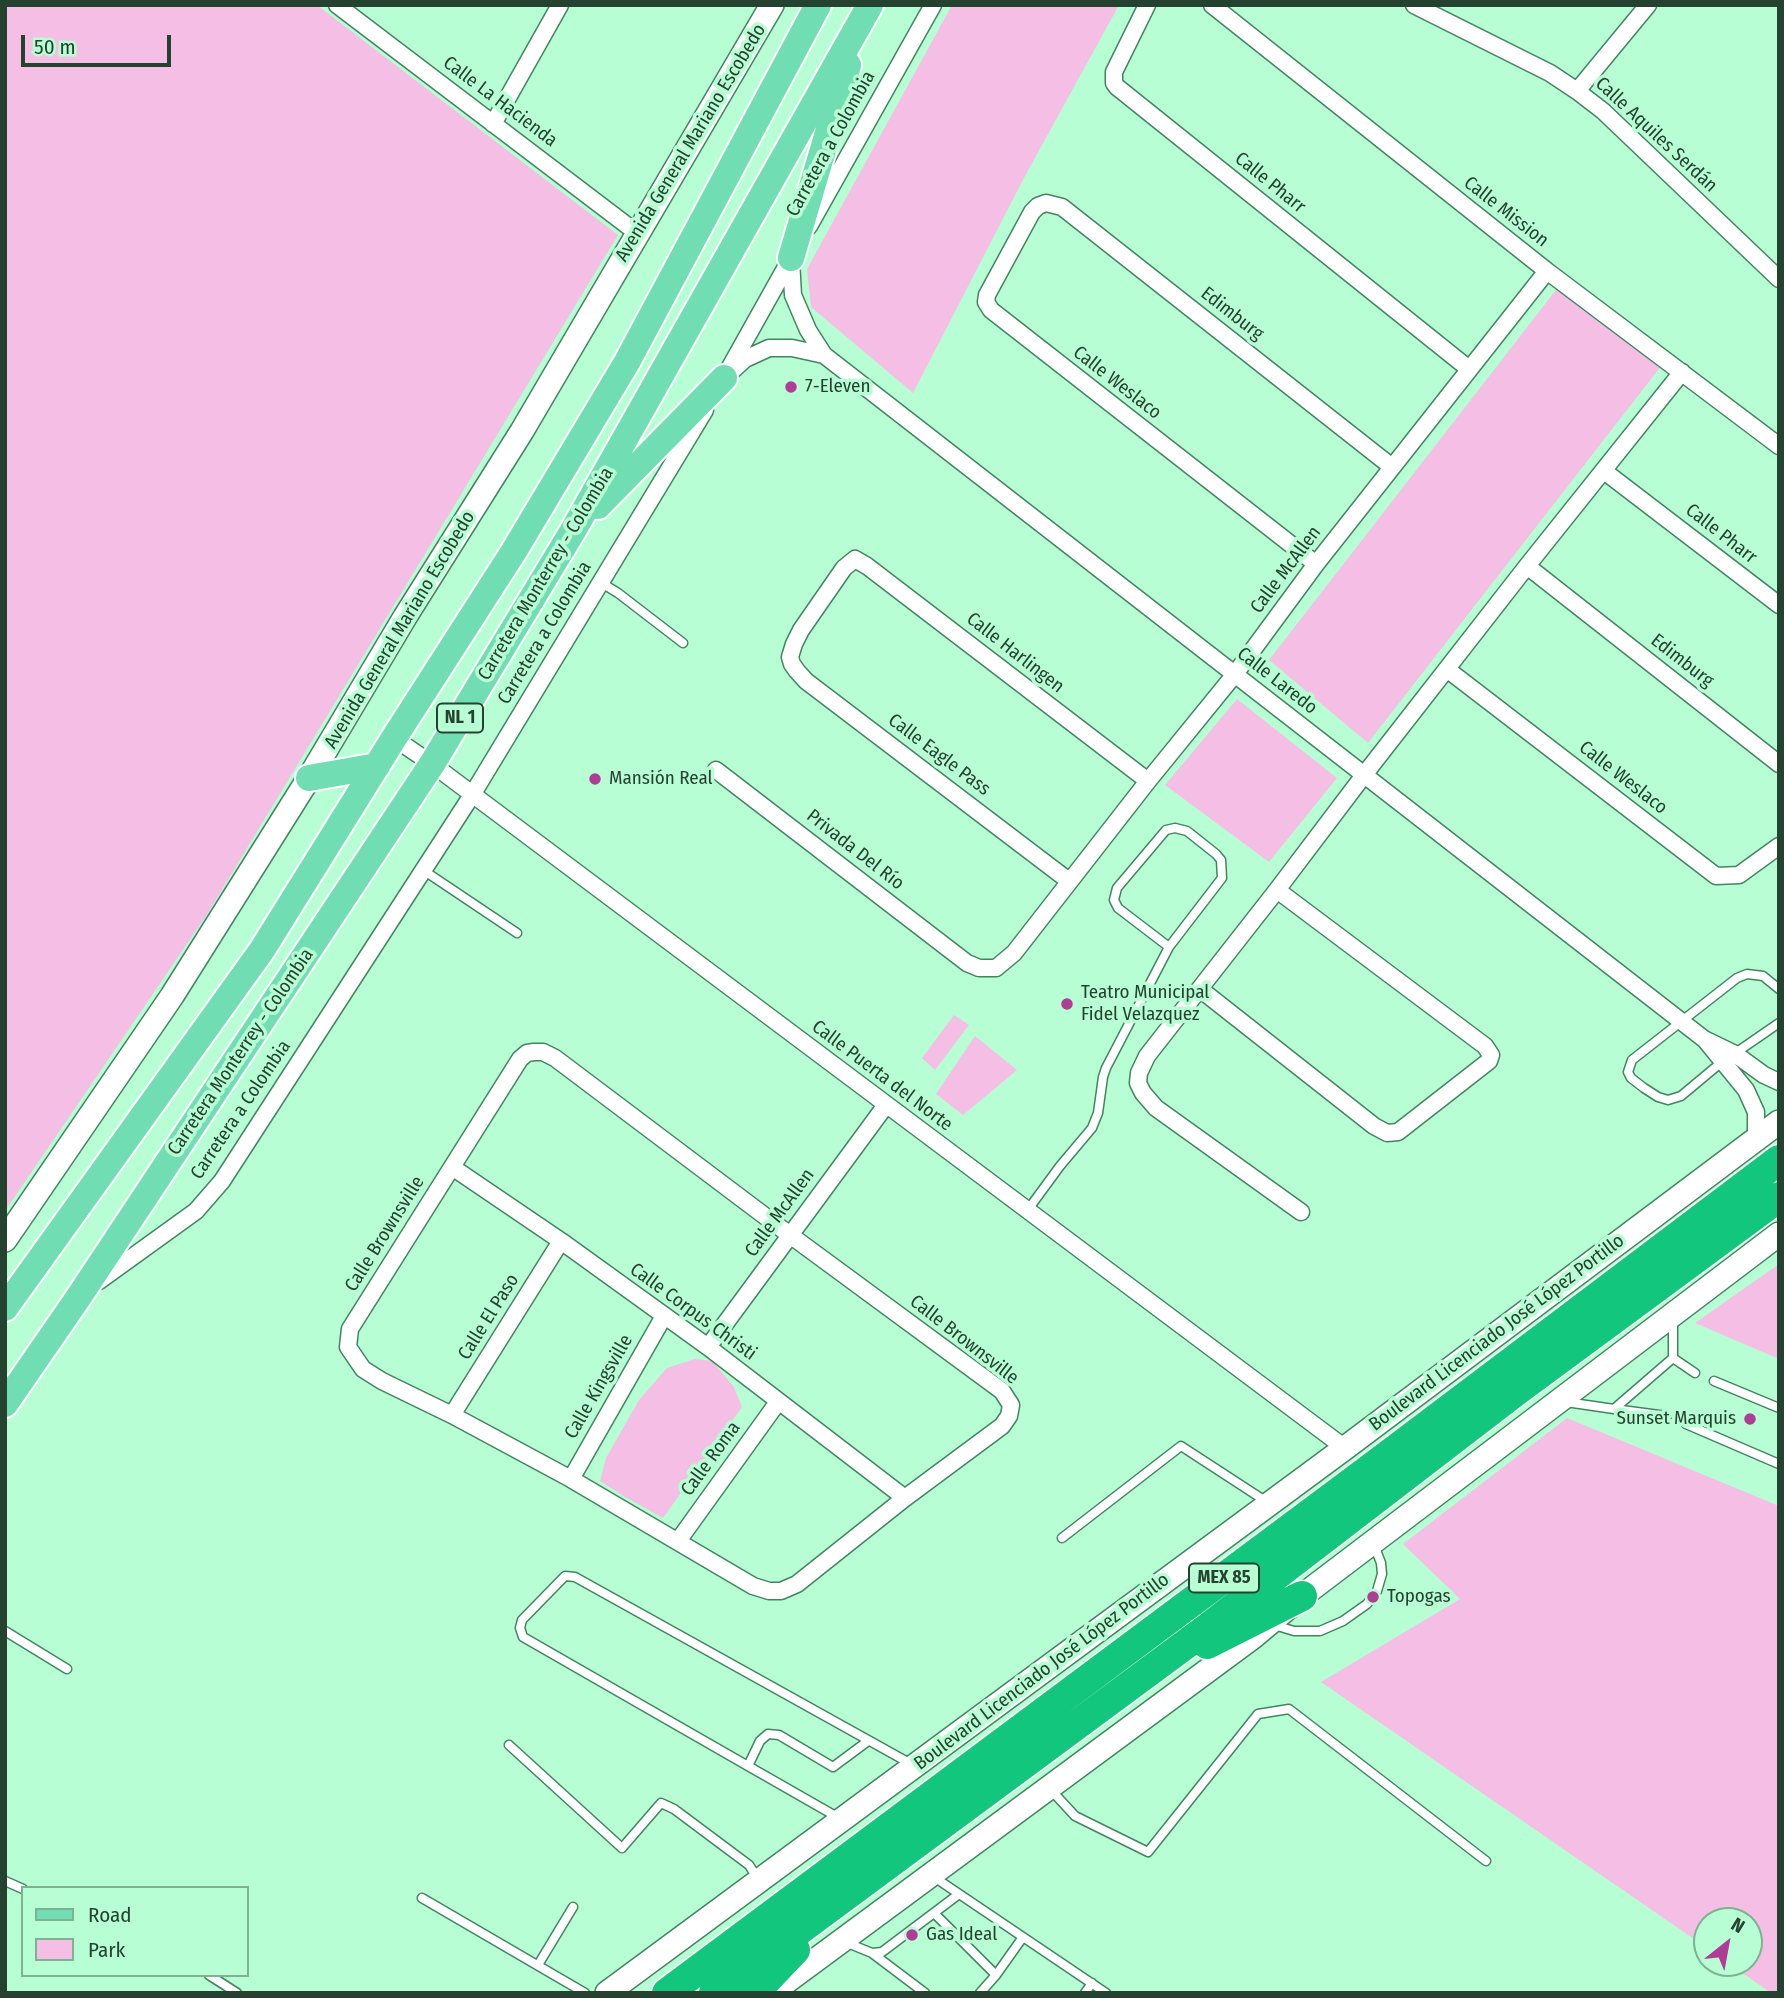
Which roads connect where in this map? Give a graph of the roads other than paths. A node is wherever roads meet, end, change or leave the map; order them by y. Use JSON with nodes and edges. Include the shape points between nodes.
{"nodes":[{"id":1,"x":337,"y":5,"type":"edge"},
{"id":2,"x":541,"y":5,"type":"edge"},
{"id":3,"x":772,"y":5,"type":"edge"},
{"id":4,"x":818,"y":5,"type":"edge"},
{"id":5,"x":933,"y":5,"type":"edge"},
{"id":6,"x":1147,"y":5,"type":"edge"},
{"id":7,"x":1212,"y":5,"type":"edge"},
{"id":8,"x":1414,"y":5,"type":"edge"},
{"id":9,"x":1648,"y":5,"type":"edge"},
{"id":10,"x":557,"y":10,"type":"edge"},
{"id":11,"x":865,"y":14,"type":"edge"},
{"id":12,"x":1577,"y":91,"type":"junction"},
{"id":13,"x":494,"y":124,"type":"junction"},
{"id":14,"x":1042,"y":204,"type":"joint"},
{"id":15,"x":637,"y":233,"type":"junction"},
{"id":16,"x":791,"y":258,"type":"junction"},
{"id":17,"x":1547,"y":271,"type":"junction"},
{"id":18,"x":1779,"y":279,"type":"edge"},
{"id":19,"x":824,"y":355,"type":"junction"},
{"id":20,"x":1469,"y":369,"type":"junction"},
{"id":21,"x":1682,"y":372,"type":"junction"},
{"id":22,"x":724,"y":378,"type":"junction"},
{"id":23,"x":1779,"y":446,"type":"edge"},
{"id":24,"x":1392,"y":467,"type":"junction"},
{"id":25,"x":1604,"y":471,"type":"junction"},
{"id":26,"x":574,"y":529,"type":"junction"},
{"id":27,"x":855,"y":559,"type":"joint"},
{"id":28,"x":1315,"y":564,"type":"junction"},
{"id":29,"x":1527,"y":566,"type":"junction"},
{"id":30,"x":600,"y":582,"type":"junction"},
{"id":31,"x":1779,"y":605,"type":"edge"},
{"id":32,"x":683,"y":643,"type":"dead end"},
{"id":33,"x":1448,"y":670,"type":"junction"},
{"id":34,"x":1235,"y":674,"type":"junction"},
{"id":35,"x":394,"y":738,"type":"junction"},
{"id":36,"x":432,"y":764,"type":"junction"},
{"id":37,"x":1779,"y":764,"type":"edge"},
{"id":38,"x":377,"y":765,"type":"junction"},
{"id":39,"x":716,"y":770,"type":"dead end"},
{"id":40,"x":1364,"y":775,"type":"junction"},
{"id":41,"x":309,"y":778,"type":"junction"},
{"id":42,"x":1147,"y":781,"type":"junction"},
{"id":43,"x":472,"y":795,"type":"junction"},
{"id":44,"x":1779,"y":846,"type":"edge"},
{"id":45,"x":423,"y":870,"type":"junction"},
{"id":46,"x":1069,"y":881,"type":"junction"},
{"id":47,"x":1277,"y":890,"type":"junction"},
{"id":48,"x":517,"y":933,"type":"dead end"},
{"id":49,"x":1169,"y":947,"type":"junction"},
{"id":50,"x":967,"y":963,"type":"joint"},
{"id":51,"x":1200,"y":989,"type":"junction"},
{"id":52,"x":1779,"y":989,"type":"edge"},
{"id":53,"x":1682,"y":1022,"type":"junction"},
{"id":54,"x":1779,"y":1023,"type":"edge"},
{"id":55,"x":1728,"y":1058,"type":"junction"},
{"id":56,"x":1779,"y":1082,"type":"edge"},
{"id":57,"x":886,"y":1105,"type":"junction"},
{"id":58,"x":1779,"y":1122,"type":"edge"},
{"id":59,"x":1756,"y":1139,"type":"junction"},
{"id":60,"x":1779,"y":1160,"type":"edge"},
{"id":61,"x":452,"y":1167,"type":"junction"},
{"id":62,"x":1779,"y":1197,"type":"edge"},
{"id":63,"x":1027,"y":1210,"type":"junction"},
{"id":64,"x":1301,"y":1212,"type":"dead end"},
{"id":65,"x":1779,"y":1234,"type":"edge"},
{"id":66,"x":790,"y":1235,"type":"junction"},
{"id":67,"x":5,"y":1240,"type":"edge"},
{"id":68,"x":561,"y":1241,"type":"junction"},
{"id":69,"x":78,"y":1298,"type":"junction"},
{"id":70,"x":5,"y":1308,"type":"edge"},
{"id":71,"x":664,"y":1316,"type":"junction"},
{"id":72,"x":1673,"y":1317,"type":"junction"},
{"id":73,"x":708,"y":1347,"type":"junction"},
{"id":74,"x":1673,"y":1358,"type":"junction"},
{"id":75,"x":1695,"y":1373,"type":"dead end"},
{"id":76,"x":1714,"y":1381,"type":"dead end"},
{"id":77,"x":1560,"y":1401,"type":"junction"},
{"id":78,"x":778,"y":1402,"type":"junction"},
{"id":79,"x":5,"y":1404,"type":"edge"},
{"id":80,"x":1779,"y":1408,"type":"edge"},
{"id":81,"x":1614,"y":1409,"type":"junction"},
{"id":82,"x":452,"y":1415,"type":"junction"},
{"id":83,"x":1667,"y":1416,"type":"dead end"},
{"id":84,"x":1686,"y":1424,"type":"dead end"},
{"id":85,"x":1345,"y":1448,"type":"junction"},
{"id":86,"x":1779,"y":1464,"type":"edge"},
{"id":87,"x":571,"y":1479,"type":"junction"},
{"id":88,"x":905,"y":1498,"type":"junction"},
{"id":89,"x":1269,"y":1504,"type":"junction"},
{"id":90,"x":1062,"y":1538,"type":"dead end"},
{"id":91,"x":678,"y":1541,"type":"junction"},
{"id":92,"x":1373,"y":1544,"type":"junction"},
{"id":93,"x":1302,"y":1596,"type":"junction"},
{"id":94,"x":1269,"y":1623,"type":"junction"},
{"id":95,"x":5,"y":1631,"type":"edge"},
{"id":96,"x":67,"y":1669,"type":"dead end"},
{"id":97,"x":1143,"y":1675,"type":"junction"},
{"id":98,"x":868,"y":1741,"type":"junction"},
{"id":99,"x":509,"y":1745,"type":"dead end"},
{"id":100,"x":748,"y":1766,"type":"junction"},
{"id":101,"x":915,"y":1766,"type":"junction"},
{"id":102,"x":1049,"y":1788,"type":"junction"},
{"id":103,"x":841,"y":1819,"type":"junction"},
{"id":104,"x":1486,"y":1861,"type":"dead end"},
{"id":105,"x":931,"y":1875,"type":"junction"},
{"id":106,"x":5,"y":1881,"type":"edge"},
{"id":107,"x":760,"y":1881,"type":"junction"},
{"id":108,"x":21,"y":1888,"type":"edge"},
{"id":109,"x":959,"y":1894,"type":"junction"},
{"id":110,"x":422,"y":1898,"type":"dead end"},
{"id":111,"x":839,"y":1899,"type":"junction"},
{"id":112,"x":573,"y":1907,"type":"dead end"},
{"id":113,"x":934,"y":1913,"type":"junction"},
{"id":114,"x":1023,"y":1937,"type":"junction"},
{"id":115,"x":843,"y":1941,"type":"junction"},
{"id":116,"x":872,"y":1953,"type":"junction"},
{"id":117,"x":708,"y":1962,"type":"junction"},
{"id":118,"x":538,"y":1965,"type":"junction"},
{"id":119,"x":996,"y":1975,"type":"junction"},
{"id":120,"x":212,"y":1977,"type":"edge"},
{"id":121,"x":1092,"y":1983,"type":"junction"},
{"id":122,"x":237,"y":1993,"type":"edge"},
{"id":123,"x":585,"y":1993,"type":"edge"},
{"id":124,"x":607,"y":1993,"type":"edge"},
{"id":125,"x":643,"y":1993,"type":"edge"},
{"id":126,"x":667,"y":1993,"type":"edge"},
{"id":127,"x":714,"y":1993,"type":"edge"},
{"id":128,"x":754,"y":1993,"type":"edge"},
{"id":129,"x":771,"y":1993,"type":"edge"},
{"id":130,"x":925,"y":1993,"type":"edge"},
{"id":131,"x":981,"y":1993,"type":"edge"},
{"id":132,"x":1085,"y":1993,"type":"edge"},
{"id":133,"x":1106,"y":1993,"type":"edge"}],
"edges":[{"from":1,"to":13,"type":"street","name":"Calle La Hacienda"},
{"from":2,"to":10,"type":"street"},
{"from":3,"to":15,"type":"street","name":"Avenida General Mariano Escobedo"},
{"from":4,"to":35,"type":"main road","name":"Carretera Monterrey - Colombia","number":"NL 1","via":[[627,362],[514,551]]},
{"from":5,"to":16,"type":"street","name":"Carretera a Colombia"},
{"from":6,"to":20,"type":"street","name":"Calle Pharr","via":[[1114,72],[1117,87]]},
{"from":7,"to":17,"type":"street","name":"Calle Mission"},
{"from":8,"to":12,"type":"street","name":"Calle Aquiles Serdán"},
{"from":9,"to":12,"type":"street"},
{"from":10,"to":13,"type":"street"},
{"from":11,"to":16,"type":"main road"},
{"from":11,"to":26,"type":"main road","name":"Carretera Monterrey - Colombia","number":"NL 1"},
{"from":12,"to":18,"type":"street","name":"Calle Aquiles Serdán"},
{"from":13,"to":15,"type":"street","name":"Calle La Hacienda"},
{"from":14,"to":24,"type":"street","name":"Edimburg","via":[[1062,207]]},
{"from":14,"to":28,"type":"street","name":"Calle Weslaco","via":[[1029,218],[987,295],[991,310]]},
{"from":15,"to":41,"type":"street","name":"Avenida General Mariano Escobedo","via":[[523,431]]},
{"from":16,"to":19,"type":"street","name":"Calle Laredo","via":[[793,295]]},
{"from":16,"to":22,"type":"street","name":"Carretera a Colombia"},
{"from":17,"to":20,"type":"street","name":"Calle McAllen"},
{"from":17,"to":21,"type":"street","name":"Calle Mission"},
{"from":19,"to":22,"type":"street","name":"Calle Laredo","via":[[769,348],[745,359]]},
{"from":19,"to":34,"type":"street","name":"Calle Laredo"},
{"from":20,"to":24,"type":"street","name":"Calle McAllen"},
{"from":21,"to":23,"type":"street","name":"Calle Mission"},
{"from":21,"to":25,"type":"street"},
{"from":22,"to":26,"type":"main road"},
{"from":22,"to":30,"type":"street","name":"Carretera a Colombia"},
{"from":24,"to":28,"type":"street","name":"Calle McAllen"},
{"from":25,"to":29,"type":"street"},
{"from":25,"to":31,"type":"street","name":"Calle Pharr"},
{"from":26,"to":36,"type":"main road","name":"Carretera Monterrey - Colombia","number":"NL 1"},
{"from":27,"to":42,"type":"street","name":"Calle Harlingen"},
{"from":27,"to":46,"type":"street","name":"Calle Eagle Pass","via":[[801,630],[790,657],[792,664],[806,681]]},
{"from":28,"to":34,"type":"street","name":"Calle McAllen"},
{"from":29,"to":33,"type":"street"},
{"from":29,"to":37,"type":"street","name":"Edimburg"},
{"from":30,"to":32,"type":"lane"},
{"from":30,"to":43,"type":"street","name":"Carretera a Colombia"},
{"from":33,"to":40,"type":"street"},
{"from":33,"to":44,"type":"street","name":"Calle Weslaco","via":[[1716,876],[1739,875]]},
{"from":34,"to":40,"type":"street","name":"Calle Laredo"},
{"from":34,"to":42,"type":"street","name":"Calle McAllen"},
{"from":35,"to":36,"type":"street","name":"Calle Puerta del Norte"},
{"from":35,"to":38,"type":"main road","name":"Carretera Monterrey - Colombia","number":"NL 1"},
{"from":36,"to":43,"type":"street","name":"Calle Puerta del Norte"},
{"from":36,"to":69,"type":"main road","name":"Carretera Monterrey - Colombia","number":"NL 1"},
{"from":38,"to":41,"type":"main road"},
{"from":38,"to":70,"type":"main road","name":"Carretera Monterrey - Colombia","number":"NL 1","via":[[262,950]]},
{"from":39,"to":50,"type":"street","name":"Privada Del Río"},
{"from":40,"to":47,"type":"street"},
{"from":40,"to":53,"type":"street","name":"Calle Laredo"},
{"from":41,"to":67,"type":"street","name":"Avenida General Mariano Escobedo","via":[[172,996]]},
{"from":42,"to":46,"type":"street","name":"Calle McAllen"},
{"from":43,"to":45,"type":"street","name":"Carretera a Colombia"},
{"from":43,"to":57,"type":"street","name":"Calle Puerta del Norte"},
{"from":45,"to":48,"type":"lane"},
{"from":45,"to":69,"type":"street","name":"Carretera a Colombia","via":[[222,1181],[195,1211]]},
{"from":46,"to":50,"type":"street","name":"Calle McAllen","via":[[1014,953],[996,968]]},
{"from":47,"to":51,"type":"street"},
{"from":47,"to":51,"type":"street","via":[[1485,1046],[1491,1055],[1486,1064],[1398,1132],[1387,1133]]},
{"from":49,"to":49,"type":"lane","via":[[1222,878],[1216,854],[1187,831],[1175,828],[1166,830],[1117,888],[1114,900]]},
{"from":49,"to":63,"type":"lane","via":[[1106,1068],[1092,1128]]},
{"from":51,"to":64,"type":"street","via":[[1147,1056],[1138,1083],[1156,1108]]},
{"from":52,"to":53,"type":"lane","via":[[1763,976],[1747,974]]},
{"from":53,"to":55,"type":"street","name":"Calle Laredo"},
{"from":53,"to":55,"type":"lane","via":[[1632,1060],[1631,1078],[1668,1100],[1681,1096]]},
{"from":54,"to":55,"type":"lane"},
{"from":55,"to":56,"type":"street","name":"Calle Laredo"},
{"from":55,"to":59,"type":"street","name":"Calle Laredo","via":[[1756,1112]]},
{"from":57,"to":63,"type":"street","name":"Calle Puerta del Norte"},
{"from":57,"to":66,"type":"street","name":"Calle McAllen"},
{"from":58,"to":59,"type":"street","name":"Boulevard Licenciado José López Portillo"},
{"from":59,"to":85,"type":"street","name":"Boulevard Licenciado José López Portillo"},
{"from":60,"to":117,"type":"highway","name":"Boulevard Licenciado José López Portillo","number":"MEX 85"},
{"from":61,"to":66,"type":"street","name":"Calle Brownsville","via":[[520,1059],[527,1053],[543,1052]]},
{"from":61,"to":68,"type":"street","name":"Calle Corpus Christi"},
{"from":61,"to":82,"type":"street","name":"Calle Brownsville","via":[[350,1329],[348,1347],[363,1369]]},
{"from":62,"to":97,"type":"highway","number":"MEX 85"},
{"from":63,"to":85,"type":"street","name":"Calle Puerta del Norte"},
{"from":65,"to":72,"type":"street"},
{"from":66,"to":73,"type":"street","name":"Calle McAllen"},
{"from":66,"to":88,"type":"street","name":"Calle Brownsville","via":[[1002,1391],[1011,1405],[1002,1426]]},
{"from":68,"to":71,"type":"street","name":"Calle Corpus Christi"},
{"from":68,"to":82,"type":"street","name":"Calle El Paso"},
{"from":69,"to":79,"type":"main road","name":"Carretera Monterrey - Colombia","number":"NL 1"},
{"from":71,"to":73,"type":"street","name":"Calle Corpus Christi"},
{"from":71,"to":87,"type":"street","name":"Calle Kingsville"},
{"from":72,"to":74,"type":"lane"},
{"from":72,"to":77,"type":"street"},
{"from":73,"to":78,"type":"street","name":"Calle Corpus Christi"},
{"from":74,"to":75,"type":"lane"},
{"from":74,"to":81,"type":"lane"},
{"from":76,"to":80,"type":"lane"},
{"from":77,"to":81,"type":"lane"},
{"from":77,"to":92,"type":"street"},
{"from":78,"to":88,"type":"street","name":"Calle Corpus Christi"},
{"from":78,"to":91,"type":"street","name":"Calle Roma"},
{"from":81,"to":83,"type":"lane"},
{"from":82,"to":87,"type":"street","name":"Calle Brownsville"},
{"from":84,"to":86,"type":"lane"},
{"from":85,"to":89,"type":"street","name":"Boulevard Licenciado José López Portillo"},
{"from":87,"to":91,"type":"street","name":"Calle Brownsville"},
{"from":88,"to":91,"type":"street","name":"Calle Brownsville","via":[[797,1584],[781,1591],[753,1586]]},
{"from":89,"to":90,"type":"lane","via":[[1181,1446]]},
{"from":89,"to":101,"type":"street","name":"Boulevard Licenciado José López Portillo"},
{"from":92,"to":93,"type":"street"},
{"from":92,"to":94,"type":"lane","via":[[1382,1574],[1367,1604],[1320,1630],[1294,1631]]},
{"from":93,"to":94,"type":"street"},
{"from":93,"to":97,"type":"highway"},
{"from":94,"to":102,"type":"street"},
{"from":95,"to":96,"type":"lane"},
{"from":97,"to":111,"type":"highway","number":"MEX 85"},
{"from":98,"to":100,"type":"lane","via":[[833,1767],[779,1735],[768,1734]]},
{"from":98,"to":100,"type":"lane","via":[[575,1577],[565,1576],[523,1620],[523,1637]]},
{"from":98,"to":101,"type":"lane"},
{"from":99,"to":107,"type":"lane","via":[[622,1848],[661,1803],[749,1865]]},
{"from":100,"to":103,"type":"lane"},
{"from":101,"to":103,"type":"street","name":"Boulevard Licenciado José López Portillo"},
{"from":102,"to":104,"type":"lane","via":[[1076,1815],[1148,1852],[1258,1714],[1289,1709]]},
{"from":102,"to":105,"type":"street"},
{"from":103,"to":107,"type":"street","name":"Boulevard Licenciado José López Portillo"},
{"from":105,"to":109,"type":"lane"},
{"from":105,"to":115,"type":"street"},
{"from":106,"to":108,"type":"lane"},
{"from":107,"to":124,"type":"street","name":"Boulevard Licenciado José López Portillo"},
{"from":109,"to":113,"type":"lane"},
{"from":109,"to":114,"type":"lane"},
{"from":110,"to":118,"type":"lane"},
{"from":111,"to":127,"type":"highway","number":"MEX 85"},
{"from":111,"to":128,"type":"highway"},
{"from":112,"to":118,"type":"lane"},
{"from":113,"to":116,"type":"lane","via":[[882,1952]]},
{"from":113,"to":119,"type":"lane"},
{"from":114,"to":119,"type":"lane"},
{"from":114,"to":121,"type":"lane"},
{"from":115,"to":116,"type":"lane"},
{"from":115,"to":129,"type":"street"},
{"from":116,"to":130,"type":"lane"},
{"from":117,"to":125,"type":"highway"},
{"from":117,"to":126,"type":"highway","name":"Boulevard Licenciado José López Portillo","number":"MEX 85"},
{"from":118,"to":123,"type":"lane"},
{"from":119,"to":131,"type":"lane"},
{"from":120,"to":122,"type":"lane"},
{"from":121,"to":132,"type":"lane"},
{"from":121,"to":133,"type":"lane"}]}
